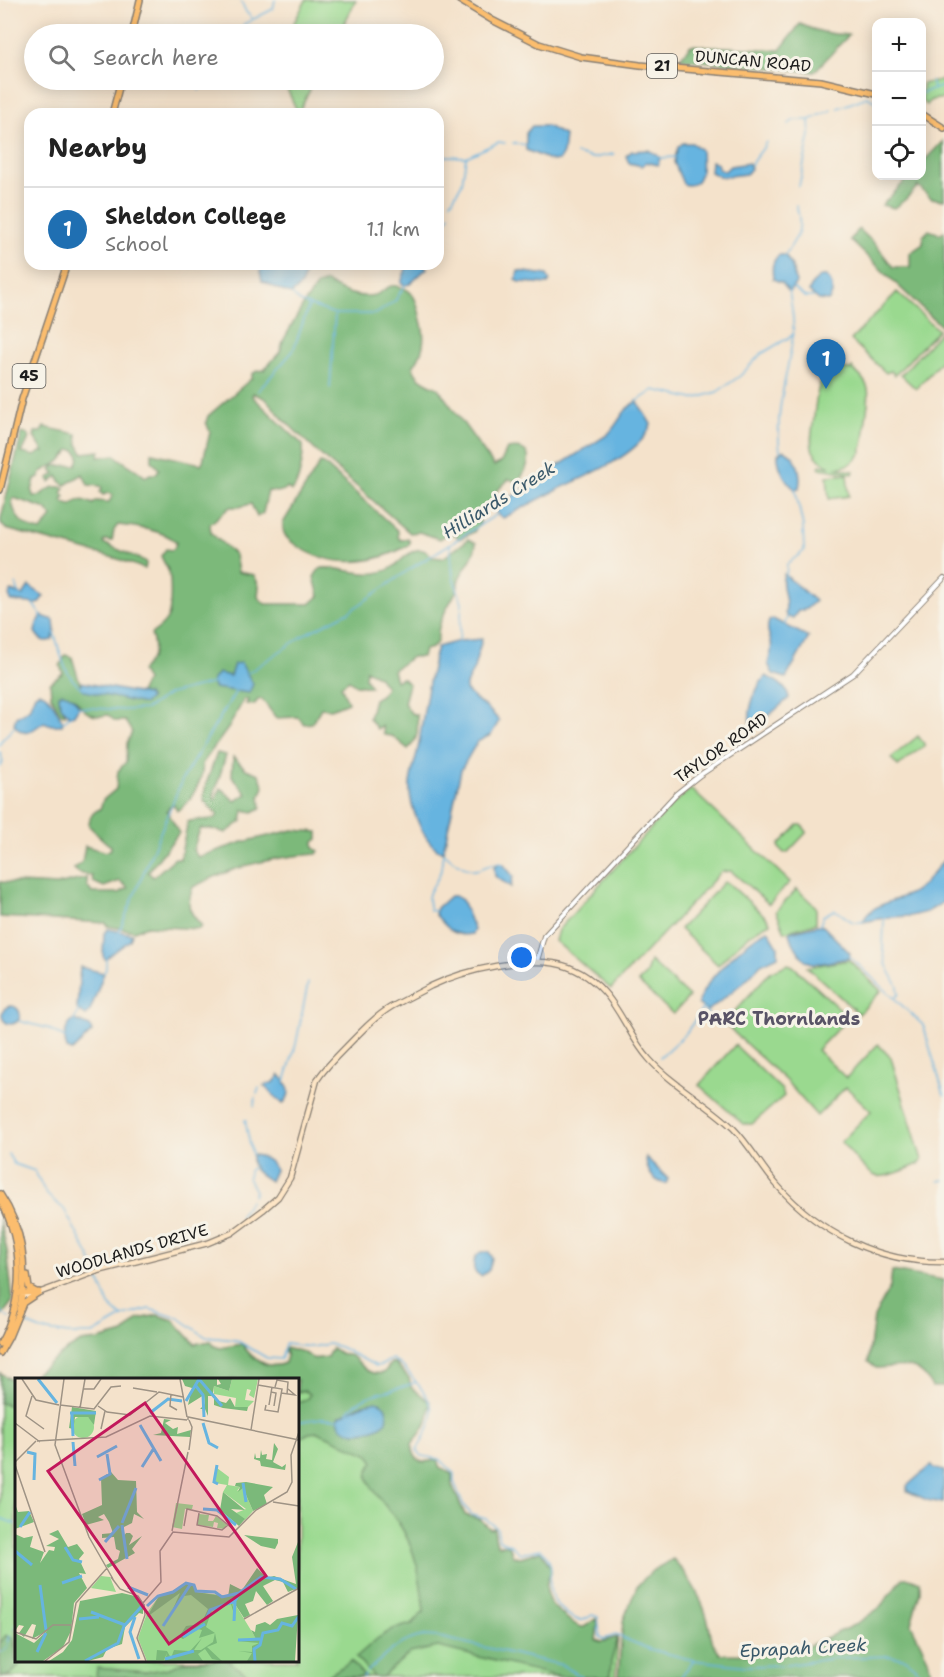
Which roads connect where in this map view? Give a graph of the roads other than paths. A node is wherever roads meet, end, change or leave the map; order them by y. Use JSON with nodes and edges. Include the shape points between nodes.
{"nodes":[{"id":1,"x":140,"y":0,"type":"edge"},
{"id":2,"x":459,"y":0,"type":"edge"},
{"id":3,"x":134,"y":24,"type":"edge"},
{"id":4,"x":118,"y":90,"type":"edge"},
{"id":5,"x":872,"y":93,"type":"edge"},
{"id":6,"x":114,"y":108,"type":"edge"},
{"id":7,"x":926,"y":117,"type":"edge"},
{"id":8,"x":944,"y":128,"type":"edge"},
{"id":9,"x":65,"y":270,"type":"edge"},
{"id":10,"x":0,"y":490,"type":"edge"},
{"id":11,"x":944,"y":578,"type":"edge"},
{"id":12,"x":537,"y":961,"type":"junction"},
{"id":13,"x":0,"y":1194,"type":"edge"},
{"id":14,"x":0,"y":1199,"type":"edge"},
{"id":15,"x":19,"y":1236,"type":"junction"},
{"id":16,"x":944,"y":1262,"type":"edge"},
{"id":17,"x":21,"y":1292,"type":"junction"},
{"id":18,"x":40,"y":1292,"type":"junction"},
{"id":19,"x":20,"y":1310,"type":"junction"},
{"id":20,"x":0,"y":1346,"type":"edge"},
{"id":21,"x":0,"y":1353,"type":"edge"}],
"edges":[{"from":1,"to":3,"type":"main road"},
{"from":2,"to":5,"type":"main road","name":"DUNCAN ROAD","number":"21","via":[[539,44],[581,57],[812,80]]},
{"from":4,"to":6,"type":"main road"},
{"from":7,"to":8,"type":"main road"},
{"from":9,"to":10,"type":"main road","number":"45","via":[[22,399]]},
{"from":11,"to":12,"type":"street","name":"TAYLOR ROAD","via":[[853,674],[676,794],[544,936]]},
{"from":12,"to":16,"type":"main road","name":"WOODLANDS DRIVE","via":[[563,964],[597,984],[648,1058],[720,1116],[775,1183],[812,1220],[845,1240],[881,1254]]},
{"from":12,"to":18,"type":"main road","name":"WOODLANDS DRIVE","via":[[452,976],[391,1008],[365,1028],[317,1080],[292,1174],[283,1189],[268,1206],[232,1233],[208,1243],[98,1271]]},
{"from":13,"to":15,"type":"main road"},
{"from":14,"to":17,"type":"main road","via":[[15,1239]]},
{"from":15,"to":17,"type":"main road","via":[[24,1264]]},
{"from":15,"to":18,"type":"main road","via":[[26,1255],[28,1284],[31,1290]]},
{"from":17,"to":18,"type":"main road"},
{"from":17,"to":19,"type":"main road"},
{"from":17,"to":20,"type":"main road"},
{"from":18,"to":19,"type":"main road","via":[[24,1301]]},
{"from":19,"to":21,"type":"main road"}]}
